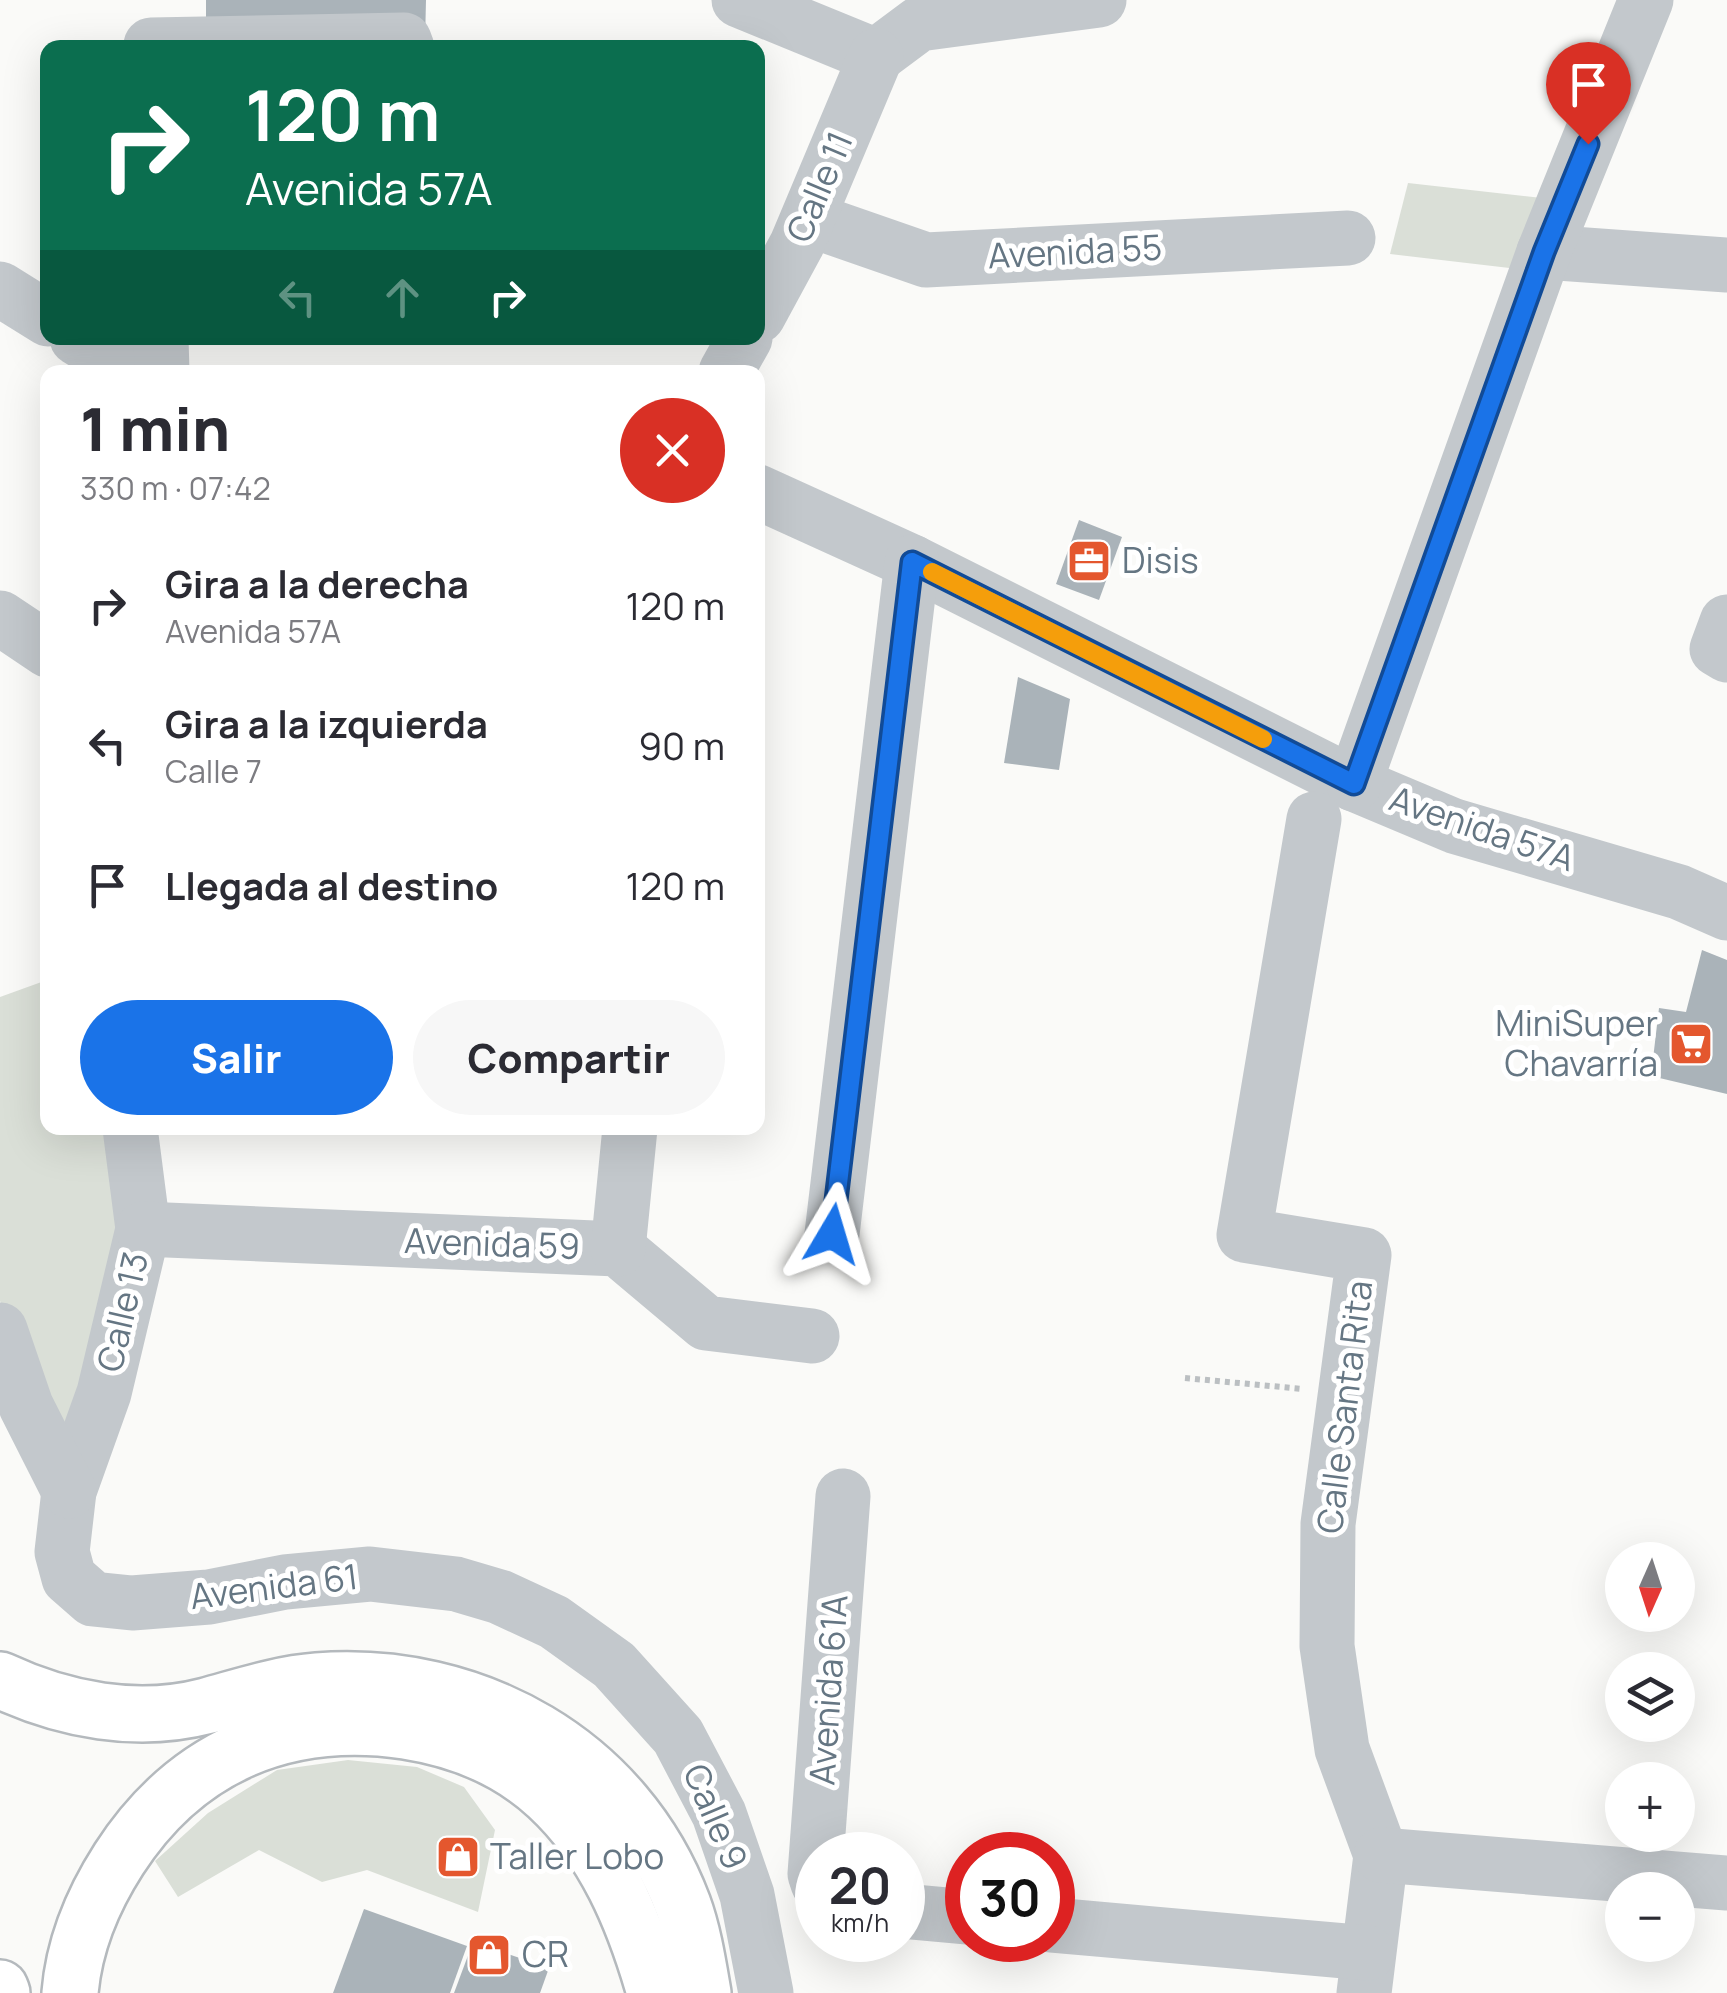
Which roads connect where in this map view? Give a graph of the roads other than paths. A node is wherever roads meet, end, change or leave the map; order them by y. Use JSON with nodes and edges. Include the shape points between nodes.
{"nodes":[{"id":1,"x":739,"y":0,"type":"edge"},
{"id":2,"x":1099,"y":0,"type":"edge"},
{"id":3,"x":1646,"y":0,"type":"edge"},
{"id":4,"x":150,"y":31,"type":"edge"},
{"id":5,"x":404,"y":40,"type":"edge"},
{"id":6,"x":876,"y":56,"type":"junction"},
{"id":7,"x":808,"y":219,"type":"junction"},
{"id":8,"x":1348,"y":238,"type":"dead end"},
{"id":9,"x":1544,"y":252,"type":"junction"},
{"id":10,"x":1727,"y":265,"type":"edge"},
{"id":11,"x":0,"y":289,"type":"edge"},
{"id":12,"x":765,"y":302,"type":"edge"},
{"id":13,"x":40,"y":314,"type":"edge"},
{"id":14,"x":89,"y":345,"type":"edge"},
{"id":15,"x":121,"y":365,"type":"edge"},
{"id":16,"x":765,"y":495,"type":"edge"},
{"id":17,"x":912,"y":562,"type":"junction"},
{"id":18,"x":0,"y":618,"type":"edge"},
{"id":19,"x":40,"y":645,"type":"edge"},
{"id":20,"x":1334,"y":802,"type":"junction"},
{"id":21,"x":1727,"y":913,"type":"edge"},
{"id":22,"x":131,"y":1135,"type":"edge"},
{"id":23,"x":629,"y":1135,"type":"edge"},
{"id":24,"x":143,"y":1229,"type":"junction"},
{"id":25,"x":832,"y":1234,"type":"dead end"},
{"id":26,"x":618,"y":1249,"type":"junction"},
{"id":27,"x":0,"y":1330,"type":"edge"},
{"id":28,"x":812,"y":1336,"type":"dead end"},
{"id":29,"x":69,"y":1491,"type":"junction"},
{"id":30,"x":843,"y":1496,"type":"dead end"},
{"id":31,"x":614,"y":1665,"type":"joint"},
{"id":32,"x":0,"y":1680,"type":"edge"},
{"id":33,"x":818,"y":1832,"type":"edge"},
{"id":34,"x":1381,"y":1855,"type":"junction"},
{"id":35,"x":1727,"y":1883,"type":"edge"},
{"id":36,"x":684,"y":1907,"type":"junction"},
{"id":37,"x":1075,"y":1928,"type":"edge"},
{"id":38,"x":1366,"y":1973,"type":"edge"},
{"id":39,"x":70,"y":1993,"type":"edge"},
{"id":40,"x":655,"y":1993,"type":"edge"},
{"id":41,"x":703,"y":1993,"type":"edge"},
{"id":42,"x":720,"y":1993,"type":"edge"},
{"id":43,"x":766,"y":1993,"type":"edge"}],
"edges":[{"from":1,"to":6,"type":"street"},
{"from":2,"to":6,"type":"street","via":[[919,24]]},
{"from":3,"to":9,"type":"street"},
{"from":4,"to":5,"type":"street"},
{"from":6,"to":7,"type":"street","name":"Calle 11"},
{"from":7,"to":8,"type":"street","name":"Avenida 55","via":[[926,260]]},
{"from":7,"to":12,"type":"street","name":"Calle 11"},
{"from":9,"to":10,"type":"street"},
{"from":9,"to":20,"type":"street"},
{"from":11,"to":13,"type":"street"},
{"from":14,"to":15,"type":"street"},
{"from":16,"to":17,"type":"street","name":"Avenida 57A"},
{"from":17,"to":20,"type":"street","name":"Avenida 57A"},
{"from":17,"to":25,"type":"street"},
{"from":18,"to":19,"type":"street"},
{"from":20,"to":21,"type":"street","name":"Avenida 57A","via":[[1454,826],[1679,892]]},
{"from":20,"to":34,"type":"street","name":"Calle Santa Rita","via":[[1244,1235],[1364,1255],[1328,1524],[1328,1646],[1342,1749]]},
{"from":22,"to":24,"type":"street","name":"Calle 13"},
{"from":23,"to":26,"type":"street"},
{"from":24,"to":26,"type":"street","name":"Avenida 59"},
{"from":24,"to":29,"type":"street","name":"Calle 13","via":[[104,1393]]},
{"from":26,"to":28,"type":"street","name":"Avenida 59","via":[[706,1324]]},
{"from":27,"to":29,"type":"street","via":[[26,1406]]},
{"from":29,"to":31,"type":"street","name":"Avenida 61","via":[[62,1552],[69,1578],[93,1599],[210,1598],[370,1574],[439,1582],[500,1597],[554,1622]]},
{"from":30,"to":33,"type":"street","name":"Avenida 61A"},
{"from":31,"to":43,"type":"street","name":"Calle 9","via":[[678,1736],[720,1814],[747,1896]]},
{"from":32,"to":36,"type":"highway","via":[[55,1702],[121,1714],[176,1712],[319,1681],[381,1680],[468,1698],[536,1729],[592,1769],[646,1832]]},
{"from":34,"to":35,"type":"street"},
{"from":34,"to":38,"type":"street"},
{"from":36,"to":41,"type":"highway"},
{"from":36,"to":42,"type":"highway"},
{"from":37,"to":38,"type":"street"},
{"from":39,"to":40,"type":"highway","via":[[83,1926],[97,1896],[134,1836],[186,1783],[266,1740],[364,1728],[417,1733],[478,1751],[547,1796],[621,1896]]}]}
